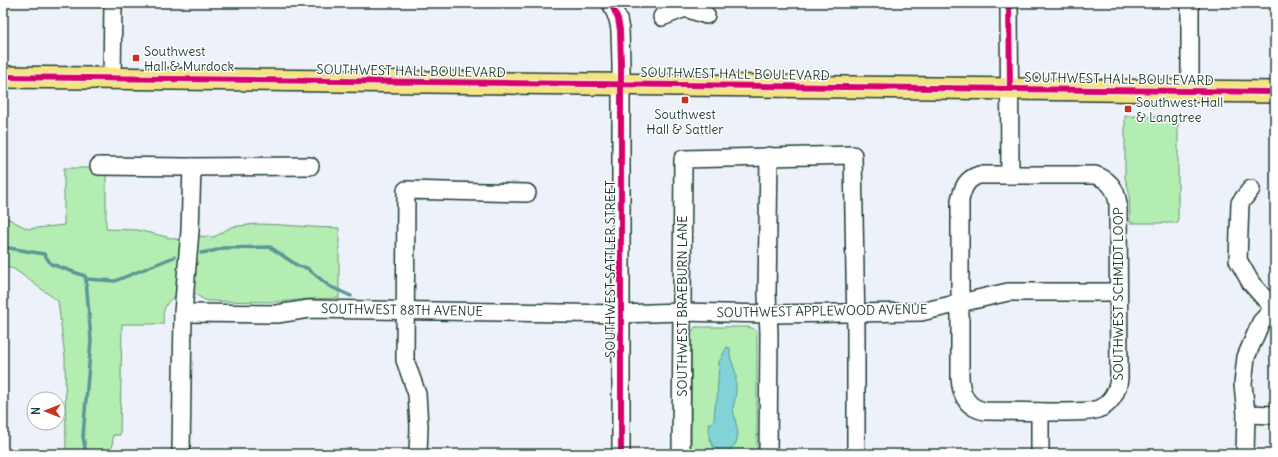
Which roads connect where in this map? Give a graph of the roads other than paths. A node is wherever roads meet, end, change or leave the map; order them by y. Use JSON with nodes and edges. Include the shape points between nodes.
{"nodes":[{"id":1,"x":113,"y":3,"type":"edge"},
{"id":2,"x":611,"y":3,"type":"edge"},
{"id":3,"x":1009,"y":3,"type":"edge"},
{"id":4,"x":1190,"y":3,"type":"edge"},
{"id":5,"x":685,"y":5,"type":"edge"},
{"id":6,"x":706,"y":15,"type":"dead end"},
{"id":7,"x":662,"y":17,"type":"dead end"},
{"id":8,"x":3,"y":77,"type":"edge"},
{"id":9,"x":112,"y":78,"type":"junction"},
{"id":10,"x":621,"y":84,"type":"junction"},
{"id":11,"x":1010,"y":88,"type":"junction"},
{"id":12,"x":1190,"y":90,"type":"junction"},
{"id":13,"x":1275,"y":92,"type":"edge"},
{"id":14,"x":769,"y":156,"type":"junction"},
{"id":15,"x":99,"y":166,"type":"dead end"},
{"id":16,"x":310,"y":166,"type":"dead end"},
{"id":17,"x":192,"y":167,"type":"junction"},
{"id":18,"x":1010,"y":175,"type":"junction"},
{"id":19,"x":1251,"y":189,"type":"dead end"},
{"id":20,"x":528,"y":193,"type":"dead end"},
{"id":21,"x":1118,"y":292,"type":"junction"},
{"id":22,"x":960,"y":304,"type":"junction"},
{"id":23,"x":1274,"y":307,"type":"edge"},
{"id":24,"x":404,"y":310,"type":"junction"},
{"id":25,"x":681,"y":312,"type":"junction"},
{"id":26,"x":856,"y":312,"type":"junction"},
{"id":27,"x":184,"y":313,"type":"junction"},
{"id":28,"x":621,"y":314,"type":"junction"},
{"id":29,"x":768,"y":314,"type":"junction"},
{"id":30,"x":1040,"y":412,"type":"junction"},
{"id":31,"x":1246,"y":414,"type":"junction"},
{"id":32,"x":1275,"y":415,"type":"edge"},
{"id":33,"x":181,"y":454,"type":"edge"},
{"id":34,"x":418,"y":454,"type":"edge"},
{"id":35,"x":621,"y":454,"type":"edge"},
{"id":36,"x":681,"y":454,"type":"edge"},
{"id":37,"x":768,"y":454,"type":"edge"},
{"id":38,"x":856,"y":454,"type":"edge"},
{"id":39,"x":1040,"y":454,"type":"edge"},
{"id":40,"x":1245,"y":454,"type":"edge"}],
"edges":[{"from":1,"to":9,"type":"street"},
{"from":2,"to":10,"type":"street","name":"SOUTHWEST SATTLER STREET","via":[[620,30]]},
{"from":3,"to":11,"type":"street"},
{"from":4,"to":12,"type":"street"},
{"from":5,"to":6,"type":"street"},
{"from":5,"to":7,"type":"street"},
{"from":8,"to":9,"type":"main road","name":"SOUTHWEST HALL BOULEVARD"},
{"from":9,"to":10,"type":"main road","name":"SOUTHWEST HALL BOULEVARD"},
{"from":10,"to":11,"type":"main road","name":"SOUTHWEST HALL BOULEVARD"},
{"from":10,"to":28,"type":"street","name":"SOUTHWEST SATTLER STREET"},
{"from":11,"to":12,"type":"main road","name":"SOUTHWEST HALL BOULEVARD"},
{"from":11,"to":18,"type":"street"},
{"from":12,"to":13,"type":"main road","name":"SOUTHWEST HALL BOULEVARD"},
{"from":14,"to":25,"type":"street","name":"SOUTHWEST BRAEBURN LANE","via":[[683,159]]},
{"from":14,"to":26,"type":"street","via":[[853,155]]},
{"from":14,"to":29,"type":"street"},
{"from":15,"to":17,"type":"street"},
{"from":16,"to":17,"type":"street"},
{"from":17,"to":27,"type":"street"},
{"from":18,"to":21,"type":"street","name":"SOUTHWEST SCHMIDT LOOP","via":[[1095,175],[1110,182],[1118,204]]},
{"from":18,"to":22,"type":"street","name":"SOUTHWEST SCHMIDT LOOP","via":[[979,175],[966,183],[962,191]]},
{"from":19,"to":23,"type":"street","via":[[1240,203],[1238,260],[1251,283]]},
{"from":20,"to":24,"type":"street","via":[[406,190]]},
{"from":21,"to":22,"type":"street","name":"SOUTHWEST APPLEWOOD AVENUE","via":[[1008,292]]},
{"from":21,"to":30,"type":"street","name":"SOUTHWEST SCHMIDT LOOP","via":[[1119,384],[1114,396],[1099,409],[1082,412]]},
{"from":22,"to":26,"type":"street","name":"SOUTHWEST APPLEWOOD AVENUE","via":[[921,312]]},
{"from":22,"to":30,"type":"street","name":"SOUTHWEST SCHMIDT LOOP","via":[[960,378],[965,399],[973,407],[985,411]]},
{"from":23,"to":31,"type":"street","via":[[1261,322],[1246,357],[1243,384]]},
{"from":24,"to":27,"type":"street","name":"SOUTHWEST 88TH AVENUE","via":[[309,308],[277,314]]},
{"from":24,"to":28,"type":"street","name":"SOUTHWEST 88TH AVENUE"},
{"from":24,"to":34,"type":"street","via":[[406,360],[417,394]]},
{"from":25,"to":28,"type":"street","name":"SOUTHWEST APPLEWOOD AVENUE"},
{"from":25,"to":29,"type":"street","name":"SOUTHWEST APPLEWOOD AVENUE"},
{"from":25,"to":36,"type":"street","name":"SOUTHWEST BRAEBURN LANE"},
{"from":26,"to":29,"type":"street","name":"SOUTHWEST APPLEWOOD AVENUE"},
{"from":26,"to":38,"type":"street"},
{"from":27,"to":33,"type":"street"},
{"from":28,"to":35,"type":"street","name":"SOUTHWEST SATTLER STREET"},
{"from":29,"to":37,"type":"street"},
{"from":30,"to":39,"type":"street"},
{"from":31,"to":32,"type":"street"},
{"from":31,"to":40,"type":"street"}]}
